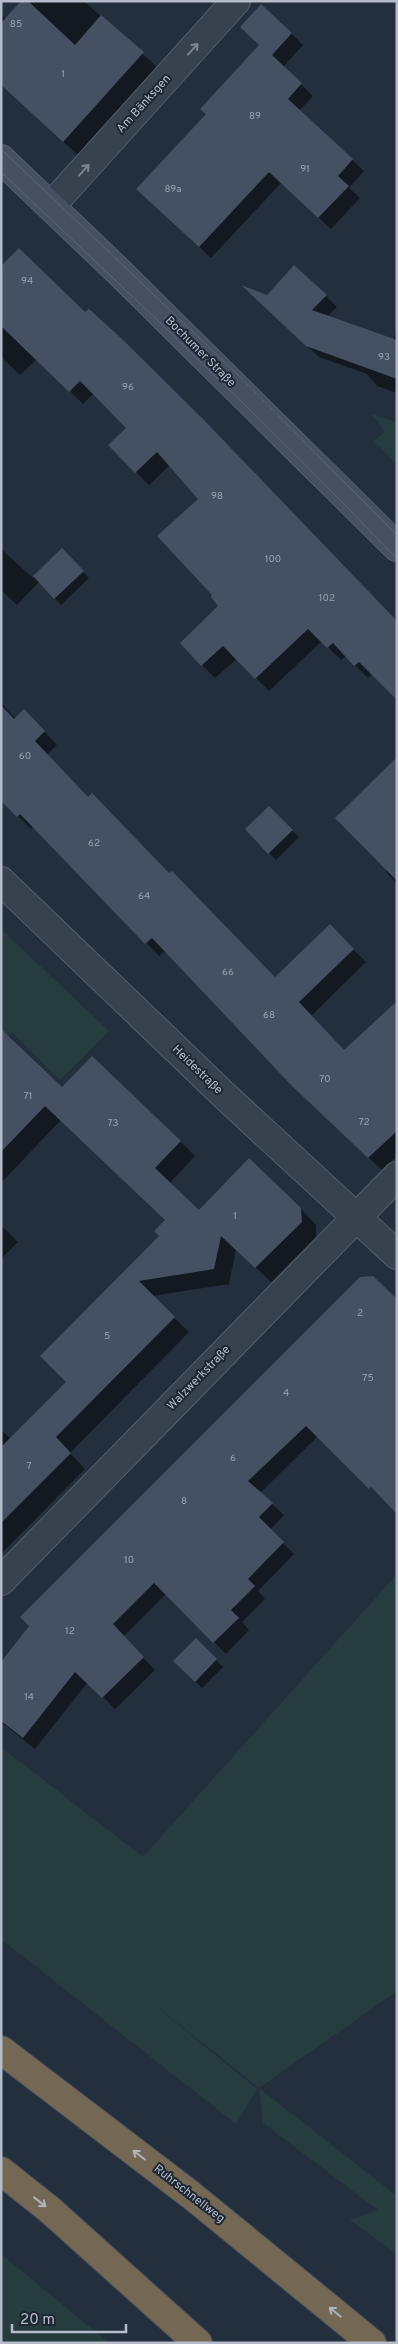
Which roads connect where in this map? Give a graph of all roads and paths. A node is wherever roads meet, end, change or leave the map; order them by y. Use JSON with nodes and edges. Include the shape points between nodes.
{"nodes":[{"id":1,"x":236,"y":1,"type":"edge"},
{"id":2,"x":1,"y":159,"type":"edge"},
{"id":3,"x":51,"y":206,"type":"junction"},
{"id":4,"x":397,"y":547,"type":"edge"},
{"id":5,"x":1,"y":880,"type":"edge"},
{"id":6,"x":397,"y":1176,"type":"edge"},
{"id":7,"x":356,"y":1217,"type":"junction"},
{"id":8,"x":397,"y":1255,"type":"edge"},
{"id":9,"x":1,"y":1581,"type":"edge"},
{"id":10,"x":1,"y":2050,"type":"edge"},
{"id":11,"x":1,"y":2171,"type":"edge"},
{"id":12,"x":198,"y":2343,"type":"edge"},
{"id":13,"x":372,"y":2343,"type":"edge"}],
"edges":[{"from":3,"to":1,"type":"street","name":"Am Bänksgen","one_way":true},
{"from":2,"to":3,"type":"main road","name":"Bochumer Straße"},
{"from":3,"to":4,"type":"main road","name":"Bochumer Straße"},
{"from":5,"to":7,"type":"street","name":"Heidestraße","via":[[219,1091]]},
{"from":6,"to":7,"type":"street","name":"Walzwerkstraße"},
{"from":7,"to":8,"type":"street","name":"Heidestraße"},
{"from":7,"to":9,"type":"street","name":"Walzwerkstraße"},
{"from":13,"to":10,"type":"highway","name":"Ruhrschnellweg","one_way":true,"via":[[191,2195]]},
{"from":11,"to":12,"type":"highway","one_way":true,"via":[[50,2210]]}]}
